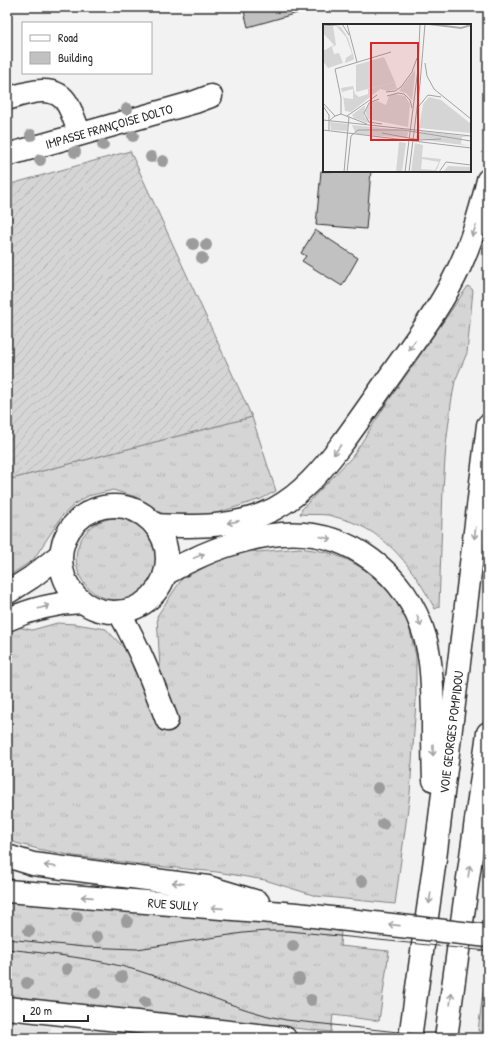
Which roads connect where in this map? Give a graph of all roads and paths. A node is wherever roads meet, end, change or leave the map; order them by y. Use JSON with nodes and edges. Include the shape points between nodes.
{"nodes":[{"id":1,"x":211,"y":96,"type":"dead end"},
{"id":2,"x":7,"y":99,"type":"edge"},
{"id":3,"x":80,"y":134,"type":"junction"},
{"id":4,"x":7,"y":155,"type":"edge"},
{"id":5,"x":488,"y":180,"type":"edge"},
{"id":6,"x":488,"y":425,"type":"edge"},
{"id":7,"x":155,"y":525,"type":"junction"},
{"id":8,"x":60,"y":555,"type":"junction"},
{"id":9,"x":165,"y":574,"type":"junction"},
{"id":10,"x":7,"y":593,"type":"edge"},
{"id":11,"x":82,"y":602,"type":"junction"},
{"id":12,"x":119,"y":612,"type":"junction"},
{"id":13,"x":7,"y":620,"type":"edge"},
{"id":14,"x":167,"y":720,"type":"dead end"},
{"id":15,"x":488,"y":733,"type":"edge"},
{"id":16,"x":488,"y":764,"type":"edge"},
{"id":17,"x":481,"y":788,"type":"junction"},
{"id":18,"x":7,"y":856,"type":"edge"},
{"id":19,"x":435,"y":859,"type":"junction"},
{"id":20,"x":7,"y":891,"type":"edge"},
{"id":21,"x":297,"y":914,"type":"junction"},
{"id":22,"x":488,"y":936,"type":"edge"},
{"id":23,"x":7,"y":1008,"type":"edge"},
{"id":24,"x":262,"y":1037,"type":"edge"},
{"id":25,"x":285,"y":1038,"type":"edge"},
{"id":26,"x":410,"y":1038,"type":"edge"},
{"id":27,"x":446,"y":1038,"type":"edge"}],
"edges":[{"from":1,"to":3,"type":"main road","name":"IMPASSE FRANÇOISE DOLTO"},
{"from":2,"to":3,"type":"main road","via":[[38,91],[49,91],[67,103]]},
{"from":3,"to":4,"type":"main road","name":"IMPASSE FRANÇOISE DOLTO"},
{"from":5,"to":7,"type":"main road","one_way":true,"via":[[478,218],[460,266],[438,308],[319,473],[291,498],[258,517],[234,523],[191,527]]},
{"from":6,"to":19,"type":"main road","name":"VOIE GEORGES POMPIDOU","one_way":true},
{"from":7,"to":8,"type":"main road","via":[[145,515],[132,508],[104,506],[91,510],[69,529]]},
{"from":7,"to":9,"type":"main road","via":[[166,548]]},
{"from":8,"to":10,"type":"main road"},
{"from":8,"to":11,"type":"main road","via":[[65,581],[72,593]]},
{"from":9,"to":12,"type":"main road","via":[[148,600],[134,608]]},
{"from":9,"to":19,"type":"main road","one_way":true,"via":[[190,560],[234,544],[282,534],[302,534],[337,541],[368,556],[387,572],[417,615],[431,668]]},
{"from":11,"to":12,"type":"main road","via":[[100,610]]},
{"from":13,"to":11,"type":"main road","one_way":true,"via":[[48,606]]},
{"from":12,"to":14,"type":"main road","via":[[147,668]]},
{"from":15,"to":17,"type":"main road"},
{"from":16,"to":17,"type":"main road"},
{"from":27,"to":17,"type":"main road","one_way":true},
{"from":21,"to":18,"type":"main road","one_way":true,"via":[[208,887],[33,864]]},
{"from":19,"to":26,"type":"main road","name":"VOIE GEORGES POMPIDOU","one_way":true},
{"from":21,"to":20,"type":"main road","name":"RUE SULLY","one_way":true},
{"from":22,"to":21,"type":"main road","name":"RUE SULLY","one_way":true,"bridge":true},
{"from":23,"to":24,"type":"main road"},
{"from":24,"to":25,"type":"main road"}]}
